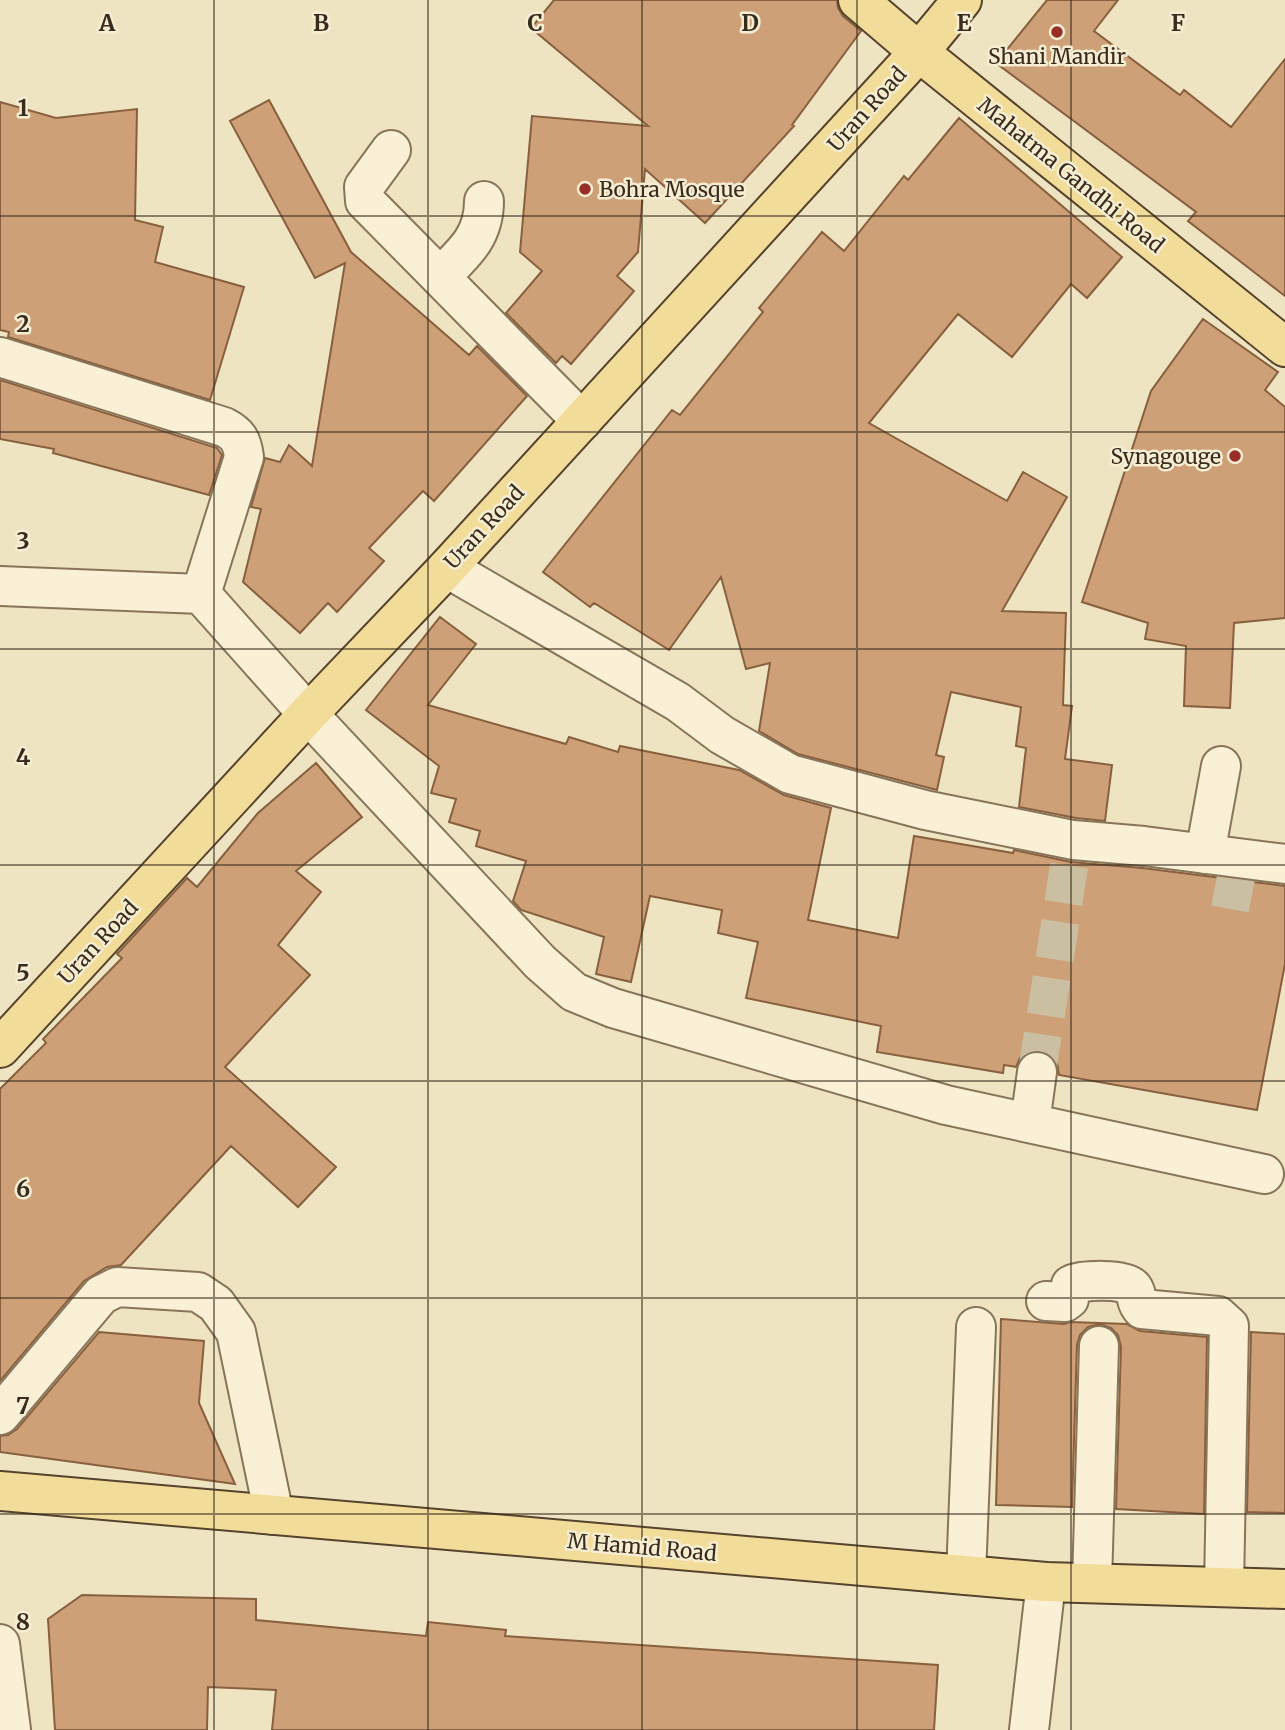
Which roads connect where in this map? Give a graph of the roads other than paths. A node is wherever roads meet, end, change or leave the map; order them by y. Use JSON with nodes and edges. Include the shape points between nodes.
{"nodes":[{"id":1,"x":858,"y":0,"type":"edge"},
{"id":2,"x":962,"y":0,"type":"edge"},
{"id":3,"x":919,"y":52,"type":"junction"},
{"id":4,"x":391,"y":150,"type":"dead end"},
{"id":5,"x":484,"y":201,"type":"dead end"},
{"id":6,"x":440,"y":277,"type":"junction"},
{"id":7,"x":1285,"y":347,"type":"edge"},
{"id":8,"x":0,"y":357,"type":"edge"},
{"id":9,"x":582,"y":421,"type":"junction"},
{"id":10,"x":447,"y":568,"type":"junction"},
{"id":11,"x":0,"y":586,"type":"edge"},
{"id":12,"x":201,"y":594,"type":"junction"},
{"id":13,"x":308,"y":714,"type":"junction"},
{"id":14,"x":1221,"y":766,"type":"dead end"},
{"id":15,"x":1226,"y":863,"type":"junction"},
{"id":16,"x":1285,"y":864,"type":"edge"},
{"id":17,"x":0,"y":1048,"type":"edge"},
{"id":18,"x":1037,"y":1072,"type":"tunnel mouth"},
{"id":19,"x":1030,"y":1123,"type":"junction"},
{"id":20,"x":1264,"y":1174,"type":"dead end"},
{"id":21,"x":1046,"y":1301,"type":"dead end"},
{"id":22,"x":976,"y":1327,"type":"dead end"},
{"id":23,"x":1099,"y":1346,"type":"dead end"},
{"id":24,"x":0,"y":1415,"type":"edge"},
{"id":25,"x":0,"y":1491,"type":"edge"},
{"id":26,"x":274,"y":1515,"type":"junction"},
{"id":27,"x":966,"y":1575,"type":"junction"},
{"id":28,"x":1046,"y":1582,"type":"junction"},
{"id":29,"x":1092,"y":1583,"type":"junction"},
{"id":30,"x":1224,"y":1587,"type":"junction"},
{"id":31,"x":1285,"y":1588,"type":"edge"},
{"id":32,"x":0,"y":1644,"type":"edge"},
{"id":33,"x":11,"y":1730,"type":"edge"},
{"id":34,"x":1029,"y":1730,"type":"edge"}],
"edges":[{"from":1,"to":3,"type":"main road","name":"Mahatma Gandhi Road"},
{"from":2,"to":3,"type":"main road","name":"Uran Road"},
{"from":3,"to":7,"type":"main road","name":"Mahatma Gandhi Road"},
{"from":3,"to":9,"type":"main road","name":"Uran Road"},
{"from":4,"to":6,"type":"street","via":[[364,187],[365,201]]},
{"from":5,"to":6,"type":"street","via":[[484,219],[477,235]]},
{"from":6,"to":9,"type":"street"},
{"from":8,"to":12,"type":"street","via":[[236,433],[244,457]]},
{"from":9,"to":10,"type":"main road","name":"Uran Road"},
{"from":10,"to":13,"type":"main road","name":"Uran Road"},
{"from":10,"to":15,"type":"street","via":[[678,702],[722,735],[790,774],[1071,850],[1144,846]]},
{"from":11,"to":12,"type":"street"},
{"from":12,"to":13,"type":"street"},
{"from":13,"to":17,"type":"main road","name":"Uran Road"},
{"from":13,"to":19,"type":"street","via":[[540,962],[574,992],[612,1009],[933,1101]]},
{"from":14,"to":15,"type":"street"},
{"from":15,"to":16,"type":"street"},
{"from":18,"to":19,"type":"street"},
{"from":19,"to":20,"type":"street"},
{"from":21,"to":30,"type":"street","via":[[1065,1302],[1071,1285],[1079,1281],[1127,1283],[1142,1309],[1218,1316],[1229,1326]]},
{"from":22,"to":27,"type":"street"},
{"from":23,"to":29,"type":"street"},
{"from":24,"to":26,"type":"street","via":[[101,1295],[117,1287],[198,1292],[216,1304],[236,1332]]},
{"from":25,"to":26,"type":"main road","name":"M Hamid Road"},
{"from":26,"to":27,"type":"main road","name":"M Hamid Road"},
{"from":27,"to":28,"type":"main road","name":"M Hamid Road"},
{"from":28,"to":29,"type":"main road","name":"M Hamid Road"},
{"from":28,"to":34,"type":"street"},
{"from":29,"to":30,"type":"main road","name":"M Hamid Road"},
{"from":30,"to":31,"type":"main road","name":"M Hamid Road"},
{"from":32,"to":33,"type":"street"}]}
